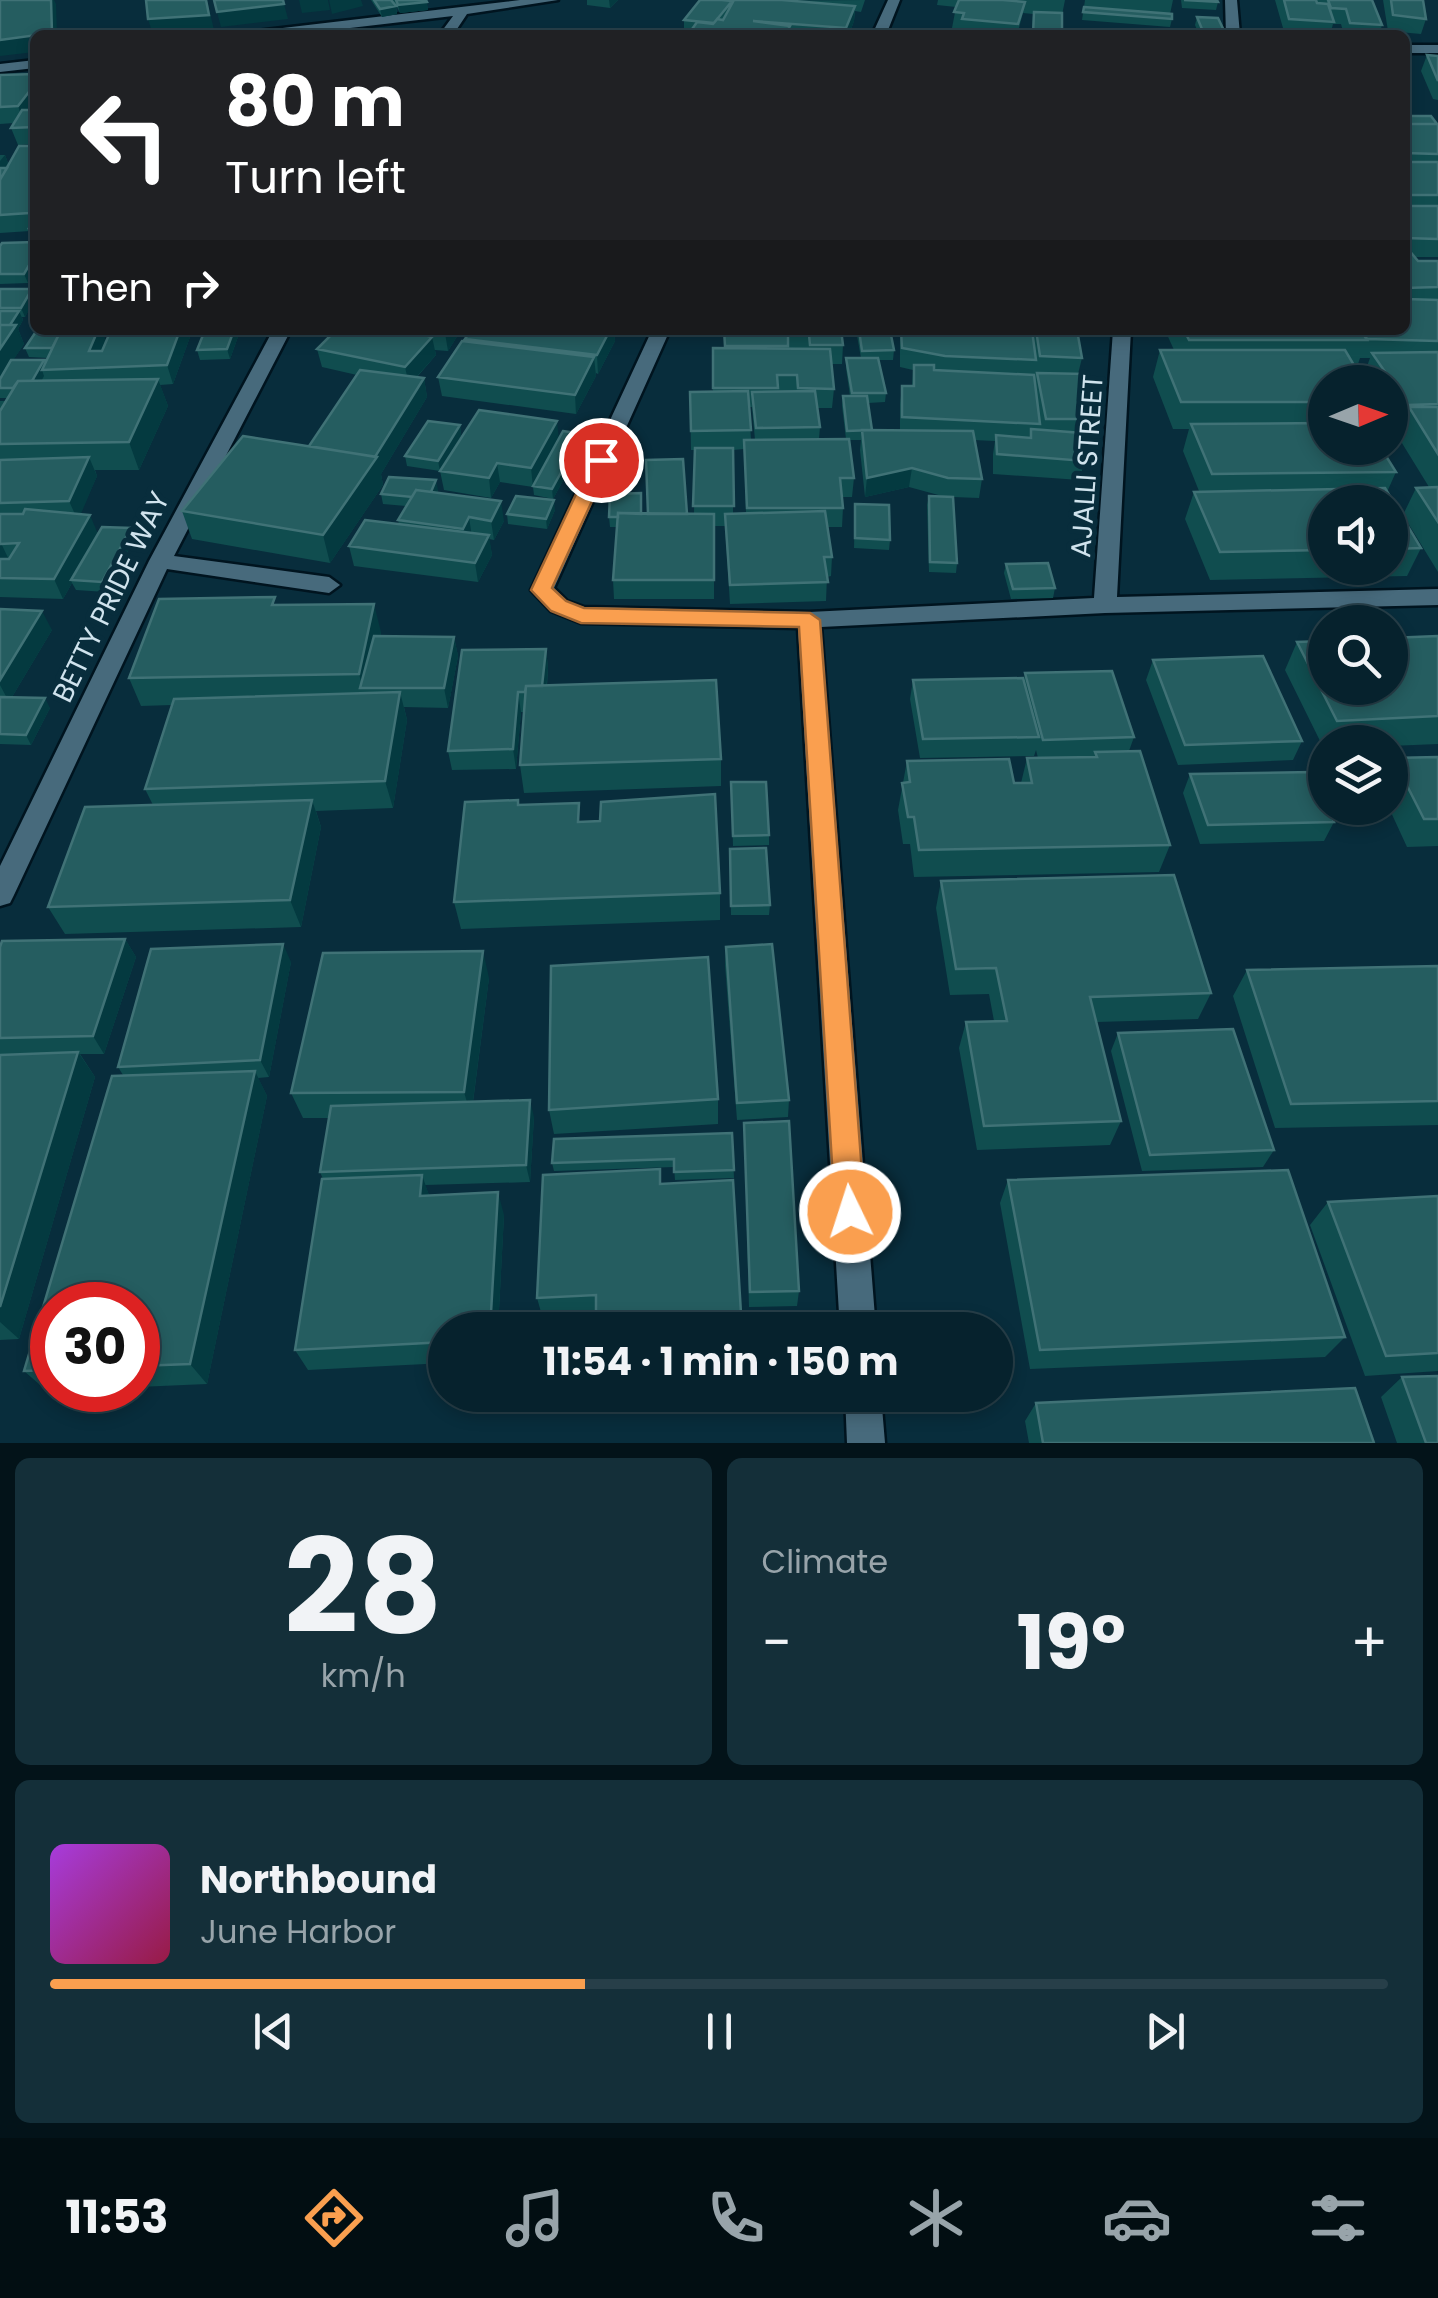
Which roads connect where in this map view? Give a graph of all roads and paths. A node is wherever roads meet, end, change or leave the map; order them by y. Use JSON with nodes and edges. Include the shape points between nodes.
{"nodes":[{"id":1,"x":552,"y":0,"type":"edge"},
{"id":2,"x":894,"y":0,"type":"edge"},
{"id":3,"x":1232,"y":0,"type":"edge"},
{"id":4,"x":465,"y":8,"type":"junction"},
{"id":5,"x":296,"y":30,"type":"edge"},
{"id":6,"x":450,"y":30,"type":"edge"},
{"id":7,"x":881,"y":30,"type":"edge"},
{"id":8,"x":1234,"y":30,"type":"edge"},
{"id":9,"x":1410,"y":49,"type":"edge"},
{"id":10,"x":1438,"y":49,"type":"edge"},
{"id":11,"x":30,"y":65,"type":"edge"},
{"id":12,"x":0,"y":68,"type":"edge"},
{"id":13,"x":279,"y":335,"type":"edge"},
{"id":14,"x":659,"y":335,"type":"edge"},
{"id":15,"x":1122,"y":335,"type":"edge"},
{"id":16,"x":160,"y":560,"type":"junction"},
{"id":17,"x":329,"y":585,"type":"dead end"},
{"id":18,"x":1438,"y":597,"type":"edge"},
{"id":19,"x":1105,"y":605,"type":"junction"},
{"id":20,"x":810,"y":620,"type":"junction"},
{"id":21,"x":0,"y":895,"type":"edge"},
{"id":22,"x":857,"y":1312,"type":"edge"},
{"id":23,"x":863,"y":1412,"type":"edge"},
{"id":24,"x":866,"y":1443,"type":"edge"}],
"edges":[{"from":1,"to":4,"type":"street"},
{"from":2,"to":7,"type":"street"},
{"from":3,"to":8,"type":"street"},
{"from":4,"to":5,"type":"street"},
{"from":4,"to":6,"type":"street"},
{"from":9,"to":10,"type":"street"},
{"from":11,"to":12,"type":"street"},
{"from":13,"to":16,"type":"street","name":"BETTY PRIDE WAY"},
{"from":14,"to":20,"type":"street","via":[[542,590],[581,616]]},
{"from":15,"to":19,"type":"street","name":"AJALLI STREET"},
{"from":16,"to":17,"type":"street"},
{"from":16,"to":21,"type":"street","name":"BETTY PRIDE WAY"},
{"from":18,"to":19,"type":"street"},
{"from":19,"to":20,"type":"street"},
{"from":20,"to":22,"type":"street"},
{"from":23,"to":24,"type":"street"}]}
